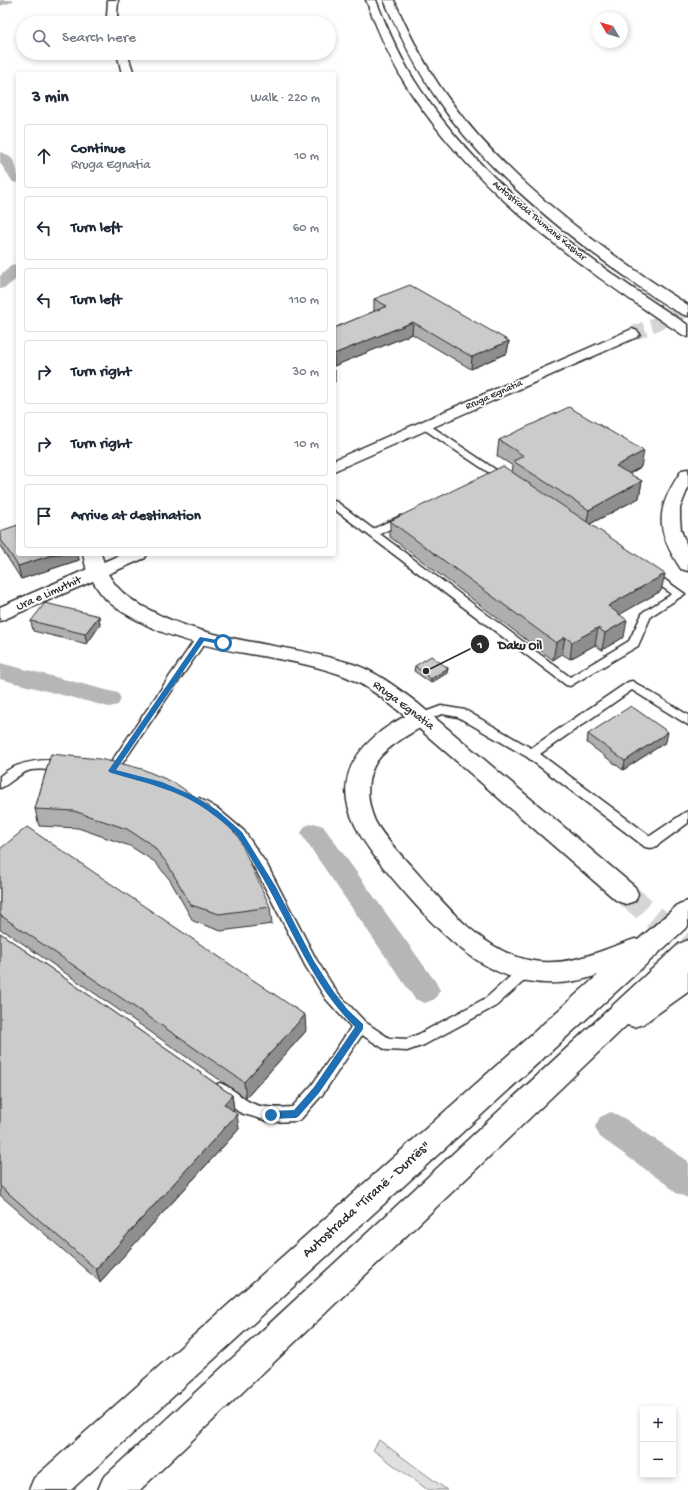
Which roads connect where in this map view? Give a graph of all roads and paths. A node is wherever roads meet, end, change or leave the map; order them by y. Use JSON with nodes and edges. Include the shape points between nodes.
{"nodes":[{"id":1,"x":113,"y":0,"type":"edge"},
{"id":2,"x":371,"y":0,"type":"edge"},
{"id":3,"x":389,"y":0,"type":"edge"},
{"id":4,"x":397,"y":0,"type":"edge"},
{"id":5,"x":112,"y":16,"type":"edge"},
{"id":6,"x":124,"y":60,"type":"edge"},
{"id":7,"x":127,"y":72,"type":"edge"},
{"id":8,"x":517,"y":176,"type":"junction"},
{"id":9,"x":536,"y":194,"type":"junction"},
{"id":10,"x":510,"y":205,"type":"junction"},
{"id":11,"x":688,"y":300,"type":"edge"},
{"id":12,"x":688,"y":312,"type":"edge"},
{"id":13,"x":688,"y":332,"type":"edge"},
{"id":14,"x":632,"y":334,"type":"tunnel mouth"},
{"id":15,"x":688,"y":347,"type":"edge"},
{"id":16,"x":425,"y":426,"type":"junction"},
{"id":17,"x":336,"y":465,"type":"edge"},
{"id":18,"x":496,"y":473,"type":"junction"},
{"id":19,"x":688,"y":474,"type":"edge"},
{"id":20,"x":482,"y":480,"type":"edge"},
{"id":21,"x":516,"y":486,"type":"edge"},
{"id":22,"x":688,"y":494,"type":"edge"},
{"id":23,"x":336,"y":505,"type":"edge"},
{"id":24,"x":414,"y":513,"type":"edge"},
{"id":25,"x":373,"y":533,"type":"junction"},
{"id":26,"x":688,"y":546,"type":"edge"},
{"id":27,"x":128,"y":556,"type":"edge"},
{"id":28,"x":95,"y":563,"type":"edge"},
{"id":29,"x":688,"y":565,"type":"edge"},
{"id":30,"x":640,"y":568,"type":"edge"},
{"id":31,"x":0,"y":615,"type":"edge"},
{"id":32,"x":202,"y":638,"type":"junction"},
{"id":33,"x":421,"y":718,"type":"junction"},
{"id":34,"x":688,"y":721,"type":"edge"},
{"id":35,"x":531,"y":754,"type":"junction"},
{"id":36,"x":76,"y":766,"type":"edge"},
{"id":37,"x":97,"y":769,"type":"edge"},
{"id":38,"x":111,"y":771,"type":"junction"},
{"id":39,"x":126,"y":774,"type":"edge"},
{"id":40,"x":0,"y":783,"type":"edge"},
{"id":41,"x":185,"y":795,"type":"edge"},
{"id":42,"x":688,"y":816,"type":"edge"},
{"id":43,"x":626,"y":894,"type":"tunnel mouth"},
{"id":44,"x":688,"y":912,"type":"edge"},
{"id":45,"x":658,"y":937,"type":"junction"},
{"id":46,"x":688,"y":951,"type":"edge"},
{"id":47,"x":527,"y":970,"type":"junction"},
{"id":48,"x":688,"y":978,"type":"edge"},
{"id":49,"x":360,"y":1026,"type":"junction"},
{"id":50,"x":568,"y":1062,"type":"junction"},
{"id":51,"x":212,"y":1084,"type":"edge"},
{"id":52,"x":46,"y":1490,"type":"edge"},
{"id":53,"x":115,"y":1490,"type":"edge"}],
"edges":[{"from":1,"to":5,"type":"main road"},
{"from":2,"to":10,"type":"main road","via":[[394,52],[451,150]]},
{"from":3,"to":8,"type":"main road","name":"Autostrada Thumanë Kashar","via":[[416,55],[453,114],[480,146]]},
{"from":4,"to":8,"type":"main road","via":[[427,58],[450,94]]},
{"from":6,"to":7,"type":"main road"},
{"from":8,"to":9,"type":"main road","name":"Autostrada Thumanë Kashar"},
{"from":9,"to":11,"type":"main road","via":[[668,289]]},
{"from":9,"to":12,"type":"main road","name":"Autostrada Thumanë Kashar","via":[[555,217]]},
{"from":10,"to":13,"type":"main road","name":"Autostrada Thumanë Kashar","via":[[609,279]]},
{"from":10,"to":15,"type":"main road","via":[[520,220]]},
{"from":14,"to":16,"type":"main road","name":"Rruga Egnatia"},
{"from":16,"to":17,"type":"main road","name":"Rruga Egnatia"},
{"from":16,"to":18,"type":"lane"},
{"from":18,"to":20,"type":"lane"},
{"from":18,"to":21,"type":"lane"},
{"from":19,"to":29,"type":"main road","via":[[671,504],[670,517],[677,545]]},
{"from":22,"to":26,"type":"main road","via":[[682,511],[682,528]]},
{"from":23,"to":25,"type":"lane"},
{"from":24,"to":25,"type":"lane"},
{"from":25,"to":30,"type":"lane","via":[[570,682],[634,643],[647,614],[680,594]]},
{"from":27,"to":28,"type":"main road"},
{"from":28,"to":31,"type":"main road","name":"Ura e Limuthit"},
{"from":28,"to":32,"type":"main road","name":"Rruga Egnatia","via":[[110,593],[139,614],[159,625]]},
{"from":32,"to":33,"type":"main road","name":"Rruga Egnatia","via":[[292,655],[348,670],[384,688]]},
{"from":32,"to":38,"type":"lane"},
{"from":33,"to":35,"type":"lane","via":[[441,710],[461,713]]},
{"from":33,"to":43,"type":"main road","name":"Rruga Egnatia"},
{"from":33,"to":47,"type":"main road","via":[[400,729],[369,755],[358,777],[356,795],[361,814],[367,827],[397,868],[447,922],[468,941],[493,956]]},
{"from":34,"to":35,"type":"lane","via":[[632,685]]},
{"from":35,"to":42,"type":"lane","via":[[650,843]]},
{"from":36,"to":40,"type":"lane","via":[[46,763],[23,768],[8,775]]},
{"from":37,"to":38,"type":"lane"},
{"from":38,"to":39,"type":"lane"},
{"from":41,"to":49,"type":"lane","via":[[214,812],[239,834],[273,889],[311,963],[331,994]]},
{"from":44,"to":45,"type":"main road","name":"Autostrada \"Tiranë - Durrës\""},
{"from":45,"to":47,"type":"main road","via":[[616,958],[585,968],[573,971]]},
{"from":45,"to":52,"type":"main road","name":"Autostrada \"Tiranë - Durrës\""},
{"from":46,"to":50,"type":"main road"},
{"from":47,"to":49,"type":"lane","via":[[491,1002],[424,1039],[407,1045],[386,1044]]},
{"from":48,"to":50,"type":"main road"},
{"from":49,"to":51,"type":"lane","via":[[316,1090],[296,1114],[271,1115],[244,1106]]},
{"from":50,"to":53,"type":"main road"}]}
